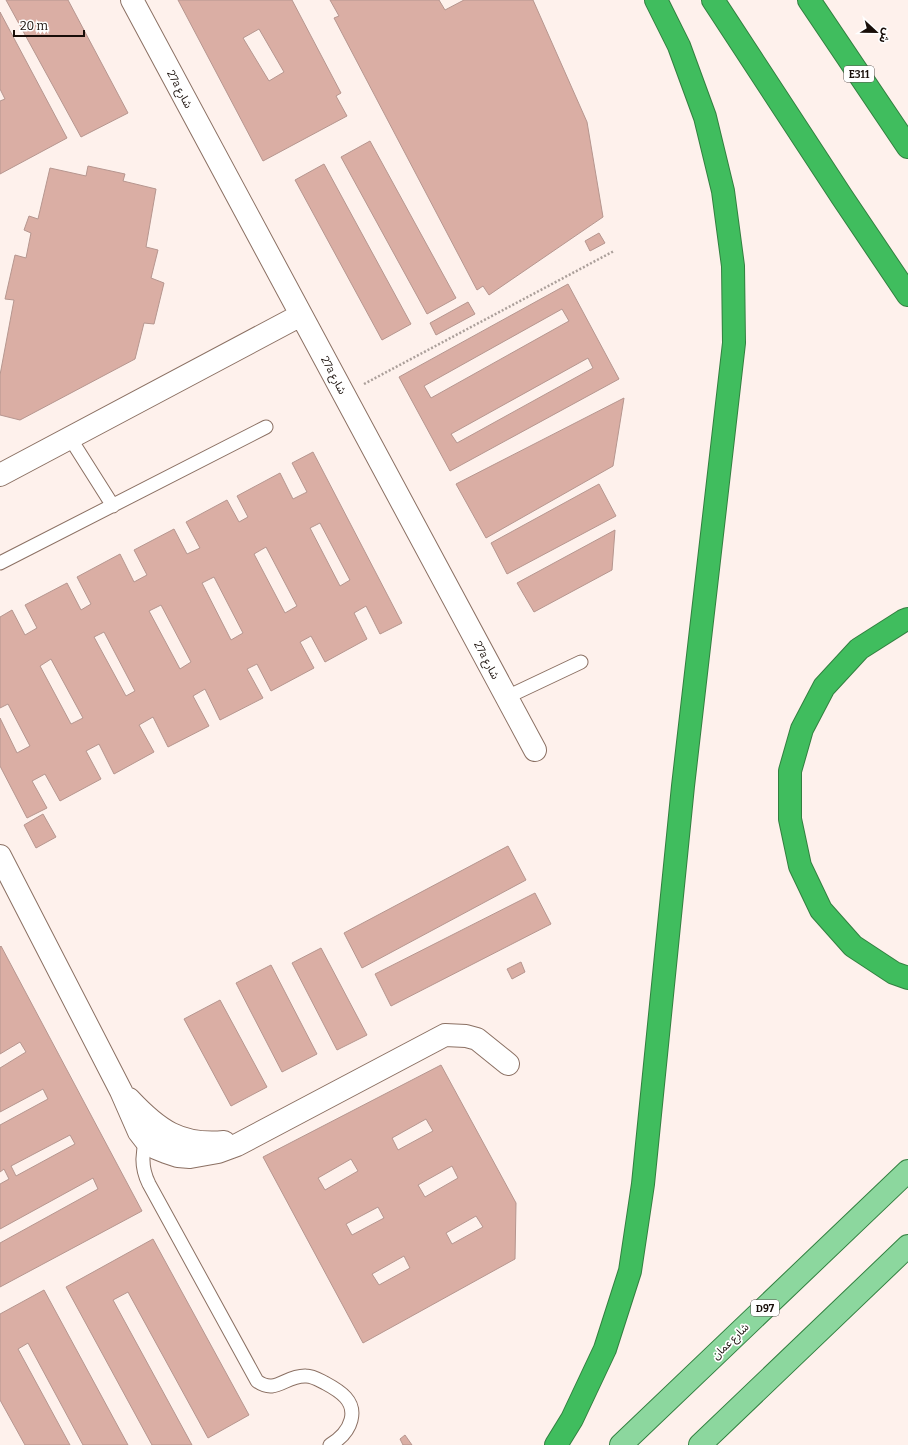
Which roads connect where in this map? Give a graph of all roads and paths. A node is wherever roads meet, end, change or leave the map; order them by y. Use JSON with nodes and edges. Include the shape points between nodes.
{"nodes":[{"id":1,"x":132,"y":0,"type":"edge"},
{"id":2,"x":656,"y":0,"type":"edge"},
{"id":3,"x":713,"y":0,"type":"edge"},
{"id":4,"x":810,"y":0,"type":"edge"},
{"id":5,"x":908,"y":147,"type":"edge"},
{"id":6,"x":614,"y":251,"type":"dead end"},
{"id":7,"x":908,"y":295,"type":"edge"},
{"id":8,"x":301,"y":315,"type":"junction"},
{"id":9,"x":344,"y":394,"type":"junction"},
{"id":10,"x":266,"y":427,"type":"dead end"},
{"id":11,"x":70,"y":438,"type":"junction"},
{"id":12,"x":0,"y":475,"type":"edge"},
{"id":13,"x":112,"y":506,"type":"junction"},
{"id":14,"x":0,"y":563,"type":"edge"},
{"id":15,"x":908,"y":619,"type":"edge"},
{"id":16,"x":581,"y":662,"type":"dead end"},
{"id":17,"x":507,"y":697,"type":"junction"},
{"id":18,"x":535,"y":750,"type":"dead end"},
{"id":19,"x":0,"y":856,"type":"edge"},
{"id":20,"x":908,"y":978,"type":"edge"},
{"id":21,"x":508,"y":1064,"type":"dead end"},
{"id":22,"x":121,"y":1091,"type":"junction"},
{"id":23,"x":254,"y":1137,"type":"junction"},
{"id":24,"x":146,"y":1141,"type":"junction"},
{"id":25,"x":908,"y":1171,"type":"edge"},
{"id":26,"x":908,"y":1246,"type":"edge"},
{"id":27,"x":330,"y":1445,"type":"edge"},
{"id":28,"x":556,"y":1445,"type":"edge"},
{"id":29,"x":621,"y":1445,"type":"edge"},
{"id":30,"x":700,"y":1445,"type":"edge"}],
"edges":[{"from":1,"to":8,"type":"street","name":"27a شارع"},
{"from":2,"to":28,"type":"highway","via":[[678,46],[705,117],[723,191],[734,266],[734,343],[682,786],[643,1184],[630,1271],[605,1349],[572,1419]]},
{"from":3,"to":7,"type":"highway"},
{"from":4,"to":5,"type":"highway","number":"E311"},
{"from":6,"to":9,"type":"path"},
{"from":8,"to":9,"type":"street","name":"27a شارع"},
{"from":8,"to":11,"type":"street"},
{"from":9,"to":17,"type":"street","name":"27a شارع"},
{"from":10,"to":13,"type":"lane"},
{"from":11,"to":12,"type":"street"},
{"from":11,"to":13,"type":"lane"},
{"from":13,"to":14,"type":"lane"},
{"from":15,"to":20,"type":"highway","via":[[859,649],[824,687],[802,729],[790,771],[790,819],[800,866],[821,910],[854,946],[894,973]]},
{"from":16,"to":17,"type":"lane"},
{"from":17,"to":18,"type":"street","name":"27a شارع"},
{"from":19,"to":22,"type":"street"},
{"from":21,"to":23,"type":"street","via":[[477,1039],[445,1035]]},
{"from":22,"to":23,"type":"street","via":[[156,1125],[173,1136],[210,1143]]},
{"from":22,"to":24,"type":"street","via":[[136,1126]]},
{"from":23,"to":24,"type":"street","via":[[218,1152],[190,1157],[166,1152]]},
{"from":24,"to":27,"type":"lane","via":[[143,1165],[149,1184],[257,1381],[272,1387],[290,1378],[313,1377],[338,1390],[349,1402],[352,1418],[349,1426],[340,1439]]},
{"from":25,"to":29,"type":"main road","name":"شارع عمان","number":"D97"},
{"from":26,"to":30,"type":"main road"}]}
